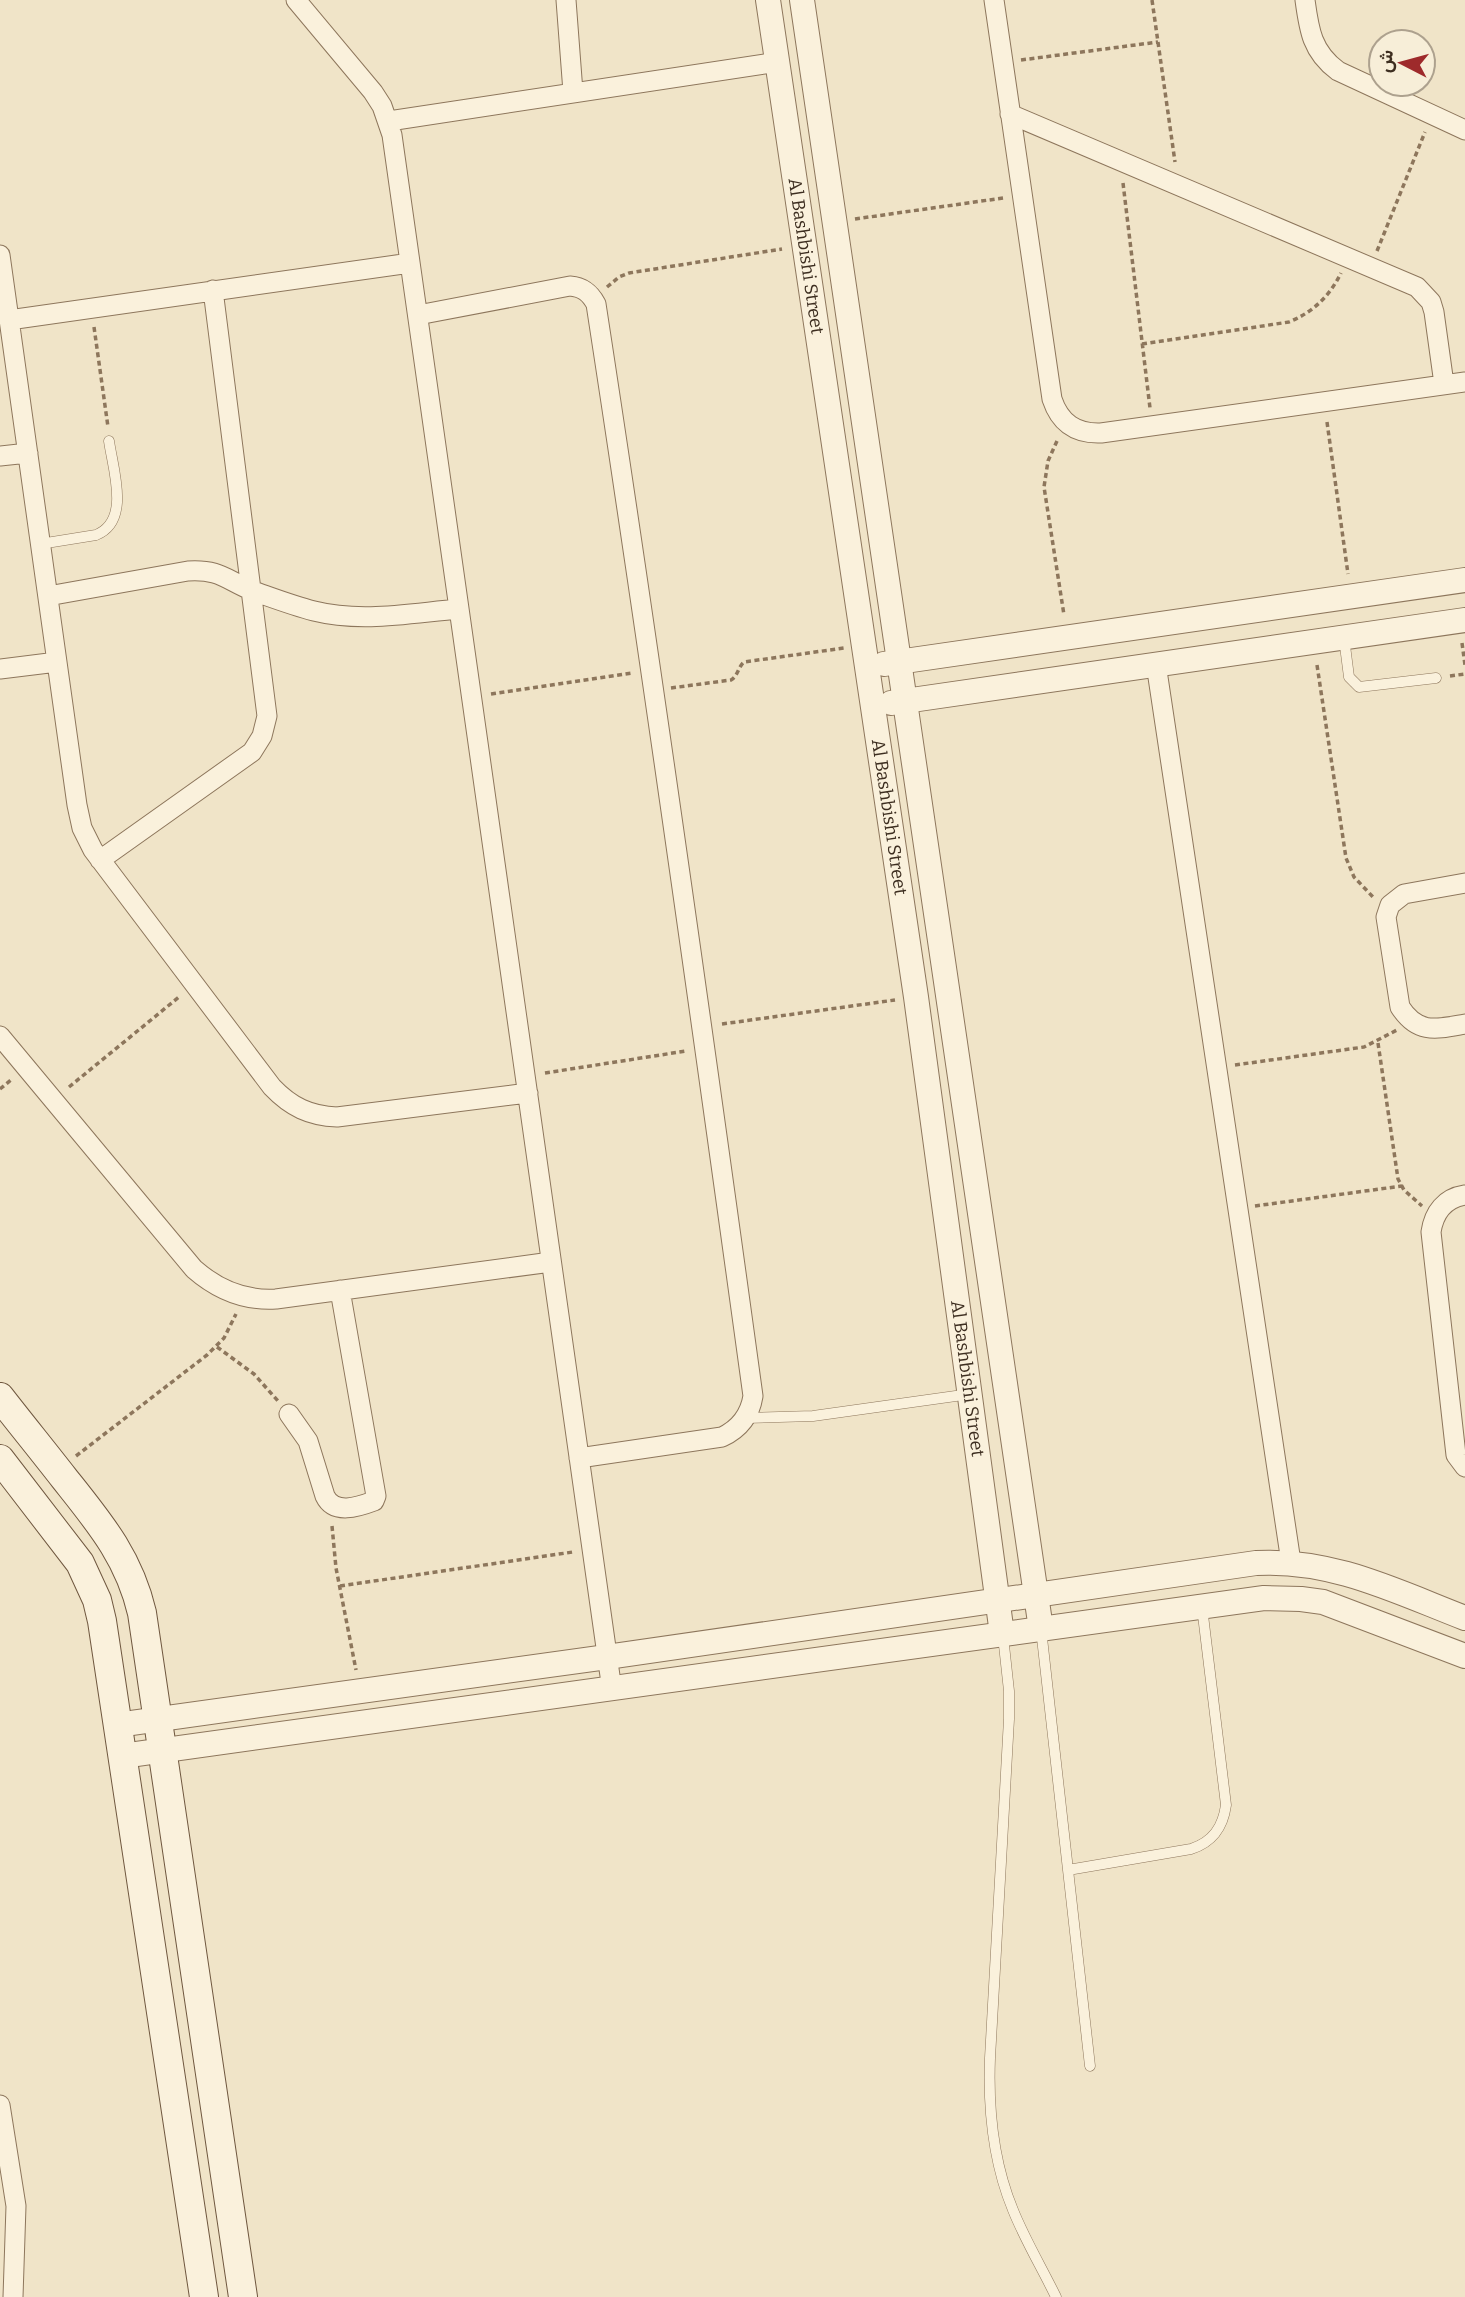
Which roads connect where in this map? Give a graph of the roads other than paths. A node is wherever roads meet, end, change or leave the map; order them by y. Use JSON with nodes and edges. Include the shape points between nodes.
{"nodes":[{"id":1,"x":296,"y":0,"type":"edge"},
{"id":2,"x":566,"y":0,"type":"edge"},
{"id":3,"x":768,"y":0,"type":"edge"},
{"id":4,"x":802,"y":0,"type":"edge"},
{"id":5,"x":994,"y":0,"type":"edge"},
{"id":6,"x":1305,"y":0,"type":"edge"},
{"id":7,"x":810,"y":58,"type":"junction"},
{"id":8,"x":778,"y":62,"type":"junction"},
{"id":9,"x":573,"y":92,"type":"junction"},
{"id":10,"x":1010,"y":114,"type":"junction"},
{"id":11,"x":389,"y":121,"type":"junction"},
{"id":12,"x":1465,"y":130,"type":"edge"},
{"id":13,"x":0,"y":255,"type":"edge"},
{"id":14,"x":410,"y":263,"type":"junction"},
{"id":15,"x":213,"y":290,"type":"junction"},
{"id":16,"x":418,"y":315,"type":"junction"},
{"id":17,"x":9,"y":320,"type":"junction"},
{"id":18,"x":7,"y":364,"type":"edge"},
{"id":19,"x":1465,"y":382,"type":"edge"},
{"id":20,"x":1444,"y":384,"type":"junction"},
{"id":21,"x":109,"y":440,"type":"road end"},
{"id":22,"x":27,"y":453,"type":"junction"},
{"id":23,"x":0,"y":456,"type":"edge"},
{"id":24,"x":40,"y":544,"type":"junction"},
{"id":25,"x":1465,"y":580,"type":"edge"},
{"id":26,"x":251,"y":590,"type":"junction"},
{"id":27,"x":48,"y":597,"type":"junction"},
{"id":28,"x":459,"y":609,"type":"junction"},
{"id":29,"x":1465,"y":620,"type":"edge"},
{"id":30,"x":1344,"y":637,"type":"junction"},
{"id":31,"x":866,"y":656,"type":"junction"},
{"id":32,"x":57,"y":662,"type":"junction"},
{"id":33,"x":899,"y":662,"type":"junction"},
{"id":34,"x":1156,"y":664,"type":"junction"},
{"id":35,"x":0,"y":669,"type":"edge"},
{"id":36,"x":1436,"y":678,"type":"dead end"},
{"id":37,"x":905,"y":701,"type":"junction"},
{"id":38,"x":873,"y":705,"type":"junction"},
{"id":39,"x":100,"y":860,"type":"junction"},
{"id":40,"x":1465,"y":883,"type":"edge"},
{"id":41,"x":1465,"y":1024,"type":"edge"},
{"id":42,"x":0,"y":1036,"type":"edge"},
{"id":43,"x":526,"y":1084,"type":"junction"},
{"id":44,"x":1465,"y":1195,"type":"edge"},
{"id":45,"x":551,"y":1262,"type":"junction"},
{"id":46,"x":340,"y":1290,"type":"junction"},
{"id":47,"x":1006,"y":1390,"type":"junction"},
{"id":48,"x":970,"y":1394,"type":"junction"},
{"id":49,"x":0,"y":1397,"type":"edge"},
{"id":50,"x":289,"y":1414,"type":"road end"},
{"id":51,"x":745,"y":1418,"type":"junction"},
{"id":52,"x":579,"y":1458,"type":"junction"},
{"id":53,"x":0,"y":1459,"type":"edge"},
{"id":54,"x":1465,"y":1467,"type":"edge"},
{"id":55,"x":1291,"y":1562,"type":"junction"},
{"id":56,"x":1036,"y":1595,"type":"junction"},
{"id":57,"x":998,"y":1600,"type":"junction"},
{"id":58,"x":1202,"y":1607,"type":"junction"},
{"id":59,"x":1465,"y":1618,"type":"edge"},
{"id":60,"x":1041,"y":1629,"type":"junction"},
{"id":61,"x":1002,"y":1634,"type":"junction"},
{"id":62,"x":1465,"y":1656,"type":"edge"},
{"id":63,"x":607,"y":1657,"type":"junction"},
{"id":64,"x":612,"y":1690,"type":"junction"},
{"id":65,"x":157,"y":1719,"type":"junction"},
{"id":66,"x":117,"y":1725,"type":"junction"},
{"id":67,"x":162,"y":1750,"type":"junction"},
{"id":68,"x":122,"y":1756,"type":"junction"},
{"id":69,"x":1068,"y":1870,"type":"junction"},
{"id":70,"x":1090,"y":2066,"type":"dead end"},
{"id":71,"x":0,"y":2105,"type":"edge"},
{"id":72,"x":13,"y":2297,"type":"edge"},
{"id":73,"x":204,"y":2297,"type":"edge"},
{"id":74,"x":243,"y":2297,"type":"edge"},
{"id":75,"x":1056,"y":2297,"type":"edge"}],
"edges":[{"from":1,"to":11,"type":"street","via":[[363,77]]},
{"from":2,"to":9,"type":"street"},
{"from":3,"to":8,"type":"street","name":"Al Bashbishi Street"},
{"from":4,"to":7,"type":"street","name":"Al Bashbishi Street"},
{"from":5,"to":10,"type":"street"},
{"from":6,"to":12,"type":"street","via":[[1312,42],[1330,65]]},
{"from":7,"to":8,"type":"street"},
{"from":7,"to":33,"type":"street","name":"Al Bashbishi Street"},
{"from":8,"to":9,"type":"street"},
{"from":8,"to":31,"type":"street","name":"Al Bashbishi Street"},
{"from":9,"to":11,"type":"street"},
{"from":10,"to":20,"type":"street","via":[[1417,286],[1434,312]]},
{"from":10,"to":20,"type":"street","via":[[1052,399],[1055,410],[1070,426],[1090,434]]},
{"from":11,"to":14,"type":"street"},
{"from":13,"to":17,"type":"street"},
{"from":14,"to":15,"type":"street"},
{"from":14,"to":16,"type":"street"},
{"from":15,"to":17,"type":"street"},
{"from":15,"to":26,"type":"street"},
{"from":16,"to":28,"type":"street"},
{"from":16,"to":51,"type":"street","via":[[570,286],[589,293],[596,304],[753,1396]]},
{"from":17,"to":18,"type":"street"},
{"from":18,"to":22,"type":"street"},
{"from":19,"to":20,"type":"street"},
{"from":21,"to":24,"type":"lane","via":[[118,506],[113,523],[96,535]]},
{"from":22,"to":23,"type":"street"},
{"from":22,"to":24,"type":"street"},
{"from":24,"to":27,"type":"street"},
{"from":25,"to":33,"type":"street"},
{"from":26,"to":27,"type":"street","via":[[207,570]]},
{"from":26,"to":28,"type":"street","via":[[311,611],[358,618]]},
{"from":26,"to":39,"type":"street","via":[[267,716],[257,744]]},
{"from":27,"to":32,"type":"street"},
{"from":28,"to":43,"type":"street"},
{"from":29,"to":30,"type":"street"},
{"from":30,"to":34,"type":"street"},
{"from":30,"to":36,"type":"lane","via":[[1349,677],[1359,687]]},
{"from":31,"to":33,"type":"street"},
{"from":31,"to":38,"type":"street","name":"Al Bashbishi Street"},
{"from":32,"to":35,"type":"street"},
{"from":32,"to":39,"type":"street","via":[[79,817]]},
{"from":33,"to":37,"type":"street","name":"Al Bashbishi Street"},
{"from":34,"to":37,"type":"street"},
{"from":34,"to":55,"type":"street"},
{"from":37,"to":38,"type":"street"},
{"from":37,"to":47,"type":"street","name":"Al Bashbishi Street"},
{"from":38,"to":48,"type":"street","name":"Al Bashbishi Street"},
{"from":39,"to":43,"type":"street","via":[[272,1087],[293,1106],[337,1117]]},
{"from":40,"to":41,"type":"street","via":[[1404,894],[1390,905],[1386,918],[1399,1007],[1409,1019],[1428,1029]]},
{"from":42,"to":46,"type":"street","via":[[194,1269],[215,1286],[241,1296],[276,1299]]},
{"from":43,"to":45,"type":"street"},
{"from":44,"to":54,"type":"street","via":[[1448,1200],[1436,1214],[1431,1232],[1455,1455]]},
{"from":45,"to":46,"type":"street"},
{"from":45,"to":52,"type":"street"},
{"from":46,"to":50,"type":"street","via":[[376,1496],[372,1502],[343,1509],[327,1500],[308,1441]]},
{"from":47,"to":48,"type":"street"},
{"from":47,"to":56,"type":"street","name":"Al Bashbishi Street"},
{"from":48,"to":51,"type":"lane","via":[[813,1416]]},
{"from":48,"to":57,"type":"street","name":"Al Bashbishi Street"},
{"from":49,"to":65,"type":"main road","via":[[114,1543],[131,1576],[142,1613]]},
{"from":51,"to":52,"type":"street","via":[[722,1437]]},
{"from":52,"to":63,"type":"street"},
{"from":53,"to":66,"type":"main road","via":[[89,1579],[102,1621]]},
{"from":55,"to":56,"type":"street","via":[[1256,1563]]},
{"from":55,"to":59,"type":"street","via":[[1356,1576]]},
{"from":56,"to":57,"type":"street"},
{"from":56,"to":60,"type":"street","name":"Al Bashbishi Street"},
{"from":57,"to":61,"type":"street","name":"Al Bashbishi Street"},
{"from":57,"to":63,"type":"street"},
{"from":58,"to":60,"type":"street"},
{"from":58,"to":62,"type":"street","via":[[1282,1597],[1323,1602]]},
{"from":58,"to":69,"type":"lane","via":[[1226,1805],[1220,1827],[1207,1842],[1191,1849]]},
{"from":60,"to":61,"type":"street"},
{"from":60,"to":69,"type":"lane"},
{"from":61,"to":64,"type":"street"},
{"from":61,"to":75,"type":"lane","via":[[1009,1719],[990,2110],[1004,2187]]},
{"from":63,"to":64,"type":"street"},
{"from":63,"to":65,"type":"street"},
{"from":64,"to":67,"type":"street"},
{"from":65,"to":66,"type":"street"},
{"from":65,"to":67,"type":"main road"},
{"from":66,"to":68,"type":"main road"},
{"from":67,"to":68,"type":"street"},
{"from":67,"to":74,"type":"main road"},
{"from":68,"to":73,"type":"main road"},
{"from":69,"to":70,"type":"lane"},
{"from":71,"to":72,"type":"street","via":[[16,2206]]}]}
